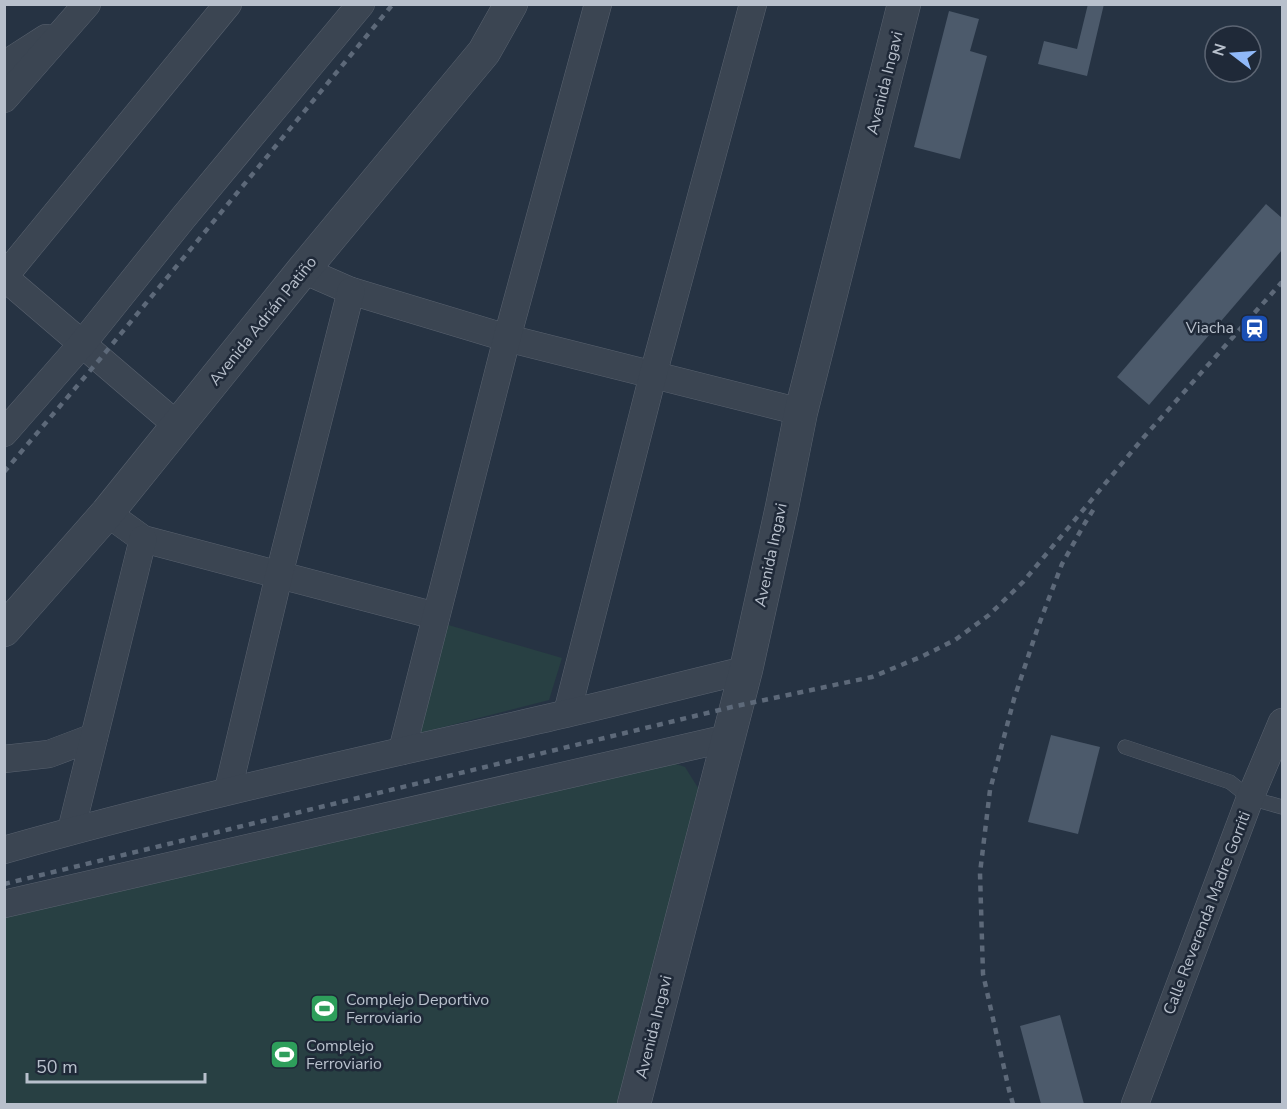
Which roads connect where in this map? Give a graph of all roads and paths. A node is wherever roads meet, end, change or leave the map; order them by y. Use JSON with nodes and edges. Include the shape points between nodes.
{"nodes":[{"id":1,"x":228,"y":4,"type":"edge"},
{"id":2,"x":511,"y":4,"type":"edge"},
{"id":3,"x":598,"y":4,"type":"edge"},
{"id":4,"x":753,"y":4,"type":"edge"},
{"id":5,"x":904,"y":4,"type":"edge"},
{"id":6,"x":359,"y":5,"type":"edge"},
{"id":7,"x":79,"y":13,"type":"edge"},
{"id":8,"x":4,"y":65,"type":"edge"},
{"id":9,"x":4,"y":99,"type":"edge"},
{"id":10,"x":303,"y":270,"type":"junction"},
{"id":11,"x":351,"y":291,"type":"junction"},
{"id":12,"x":507,"y":338,"type":"junction"},
{"id":13,"x":82,"y":344,"type":"junction"},
{"id":14,"x":653,"y":375,"type":"junction"},
{"id":15,"x":801,"y":412,"type":"junction"},
{"id":16,"x":178,"y":426,"type":"junction"},
{"id":17,"x":4,"y":433,"type":"edge"},
{"id":18,"x":107,"y":513,"type":"junction"},
{"id":19,"x":143,"y":539,"type":"junction"},
{"id":20,"x":279,"y":575,"type":"junction"},
{"id":21,"x":436,"y":616,"type":"junction"},
{"id":22,"x":4,"y":630,"type":"edge"},
{"id":23,"x":746,"y":670,"type":"junction"},
{"id":24,"x":567,"y":713,"type":"junction"},
{"id":25,"x":1282,"y":723,"type":"edge"},
{"id":26,"x":94,"y":736,"type":"junction"},
{"id":27,"x":728,"y":738,"type":"junction"},
{"id":28,"x":1125,"y":747,"type":"dead end"},
{"id":29,"x":402,"y":751,"type":"junction"},
{"id":30,"x":4,"y":759,"type":"edge"},
{"id":31,"x":228,"y":790,"type":"junction"},
{"id":32,"x":1250,"y":798,"type":"junction"},
{"id":33,"x":1282,"y":807,"type":"edge"},
{"id":34,"x":71,"y":831,"type":"junction"},
{"id":35,"x":4,"y":850,"type":"edge"},
{"id":36,"x":4,"y":904,"type":"edge"},
{"id":37,"x":634,"y":1104,"type":"edge"},
{"id":38,"x":1135,"y":1104,"type":"edge"}],
"edges":[{"from":1,"to":13,"type":"street","via":[[4,276]]},
{"from":2,"to":10,"type":"street","name":"Avenida Adrián Patiño","via":[[484,52]]},
{"from":3,"to":12,"type":"street"},
{"from":4,"to":14,"type":"street"},
{"from":5,"to":15,"type":"street","name":"Avenida Ingavi"},
{"from":6,"to":13,"type":"street"},
{"from":7,"to":8,"type":"street"},
{"from":7,"to":9,"type":"street"},
{"from":10,"to":11,"type":"street"},
{"from":10,"to":16,"type":"street","name":"Avenida Adrián Patiño"},
{"from":11,"to":12,"type":"street"},
{"from":11,"to":20,"type":"street"},
{"from":12,"to":14,"type":"street"},
{"from":12,"to":21,"type":"street"},
{"from":13,"to":16,"type":"street"},
{"from":13,"to":17,"type":"street"},
{"from":14,"to":15,"type":"street"},
{"from":14,"to":24,"type":"street"},
{"from":15,"to":23,"type":"street","name":"Avenida Ingavi"},
{"from":16,"to":18,"type":"street","name":"Avenida Adrián Patiño"},
{"from":18,"to":19,"type":"street"},
{"from":18,"to":22,"type":"street","name":"Avenida Adrián Patiño"},
{"from":19,"to":20,"type":"street"},
{"from":19,"to":26,"type":"street"},
{"from":20,"to":21,"type":"street"},
{"from":20,"to":31,"type":"street"},
{"from":21,"to":29,"type":"street"},
{"from":23,"to":24,"type":"street"},
{"from":23,"to":27,"type":"street","name":"Avenida Ingavi"},
{"from":24,"to":29,"type":"street"},
{"from":25,"to":32,"type":"street","name":"Calle Reverenda Madre Gorriti"},
{"from":26,"to":30,"type":"street","via":[[49,754]]},
{"from":26,"to":34,"type":"street"},
{"from":27,"to":36,"type":"street"},
{"from":27,"to":37,"type":"street","name":"Avenida Ingavi"},
{"from":28,"to":32,"type":"lane","via":[[1230,782]]},
{"from":29,"to":31,"type":"street"},
{"from":31,"to":34,"type":"street"},
{"from":32,"to":33,"type":"lane"},
{"from":32,"to":38,"type":"street","name":"Calle Reverenda Madre Gorriti"},
{"from":34,"to":35,"type":"street"}]}
